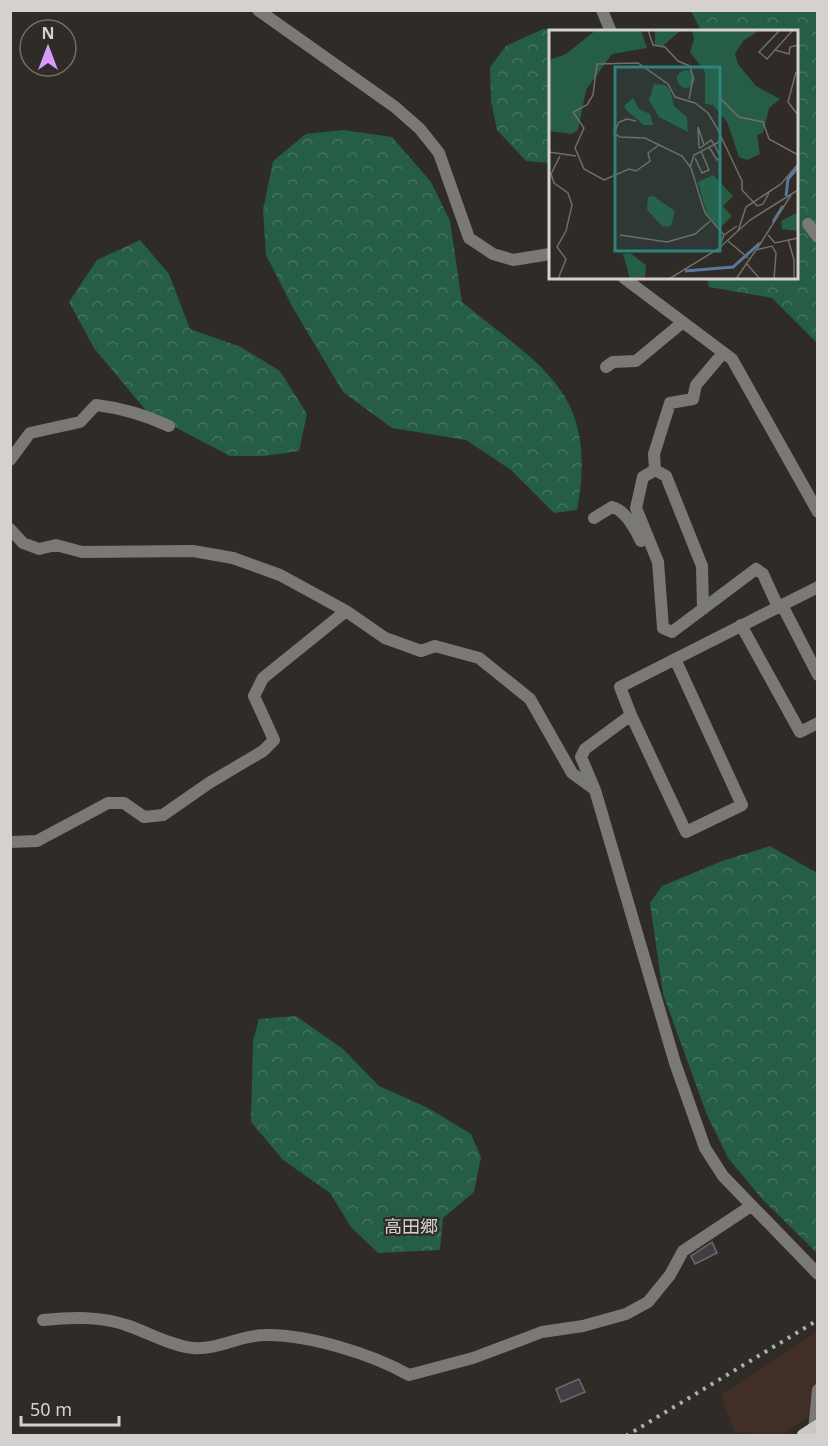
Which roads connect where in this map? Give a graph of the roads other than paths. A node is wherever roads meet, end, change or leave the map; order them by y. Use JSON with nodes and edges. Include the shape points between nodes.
{"nodes":[{"id":1,"x":258,"y":10,"type":"edge"},
{"id":2,"x":602,"y":10,"type":"edge"},
{"id":3,"x":610,"y":30,"type":"edge"},
{"id":4,"x":808,"y":224,"type":"dead end"},
{"id":5,"x":818,"y":237,"type":"edge"},
{"id":6,"x":549,"y":254,"type":"edge"},
{"id":7,"x":625,"y":279,"type":"edge"},
{"id":8,"x":682,"y":322,"type":"junction"},
{"id":9,"x":723,"y":353,"type":"junction"},
{"id":10,"x":606,"y":367,"type":"dead end"},
{"id":11,"x":169,"y":426,"type":"dead end"},
{"id":12,"x":10,"y":460,"type":"edge"},
{"id":13,"x":655,"y":470,"type":"junction"},
{"id":14,"x":818,"y":512,"type":"edge"},
{"id":15,"x":594,"y":519,"type":"dead end"},
{"id":16,"x":10,"y":529,"type":"edge"},
{"id":17,"x":658,"y":568,"type":"junction"},
{"id":18,"x":818,"y":587,"type":"edge"},
{"id":19,"x":780,"y":606,"type":"junction"},
{"id":20,"x":703,"y":609,"type":"junction"},
{"id":21,"x":346,"y":611,"type":"junction"},
{"id":22,"x":741,"y":625,"type":"junction"},
{"id":23,"x":675,"y":659,"type":"junction"},
{"id":24,"x":818,"y":675,"type":"edge"},
{"id":25,"x":631,"y":715,"type":"junction"},
{"id":26,"x":818,"y":723,"type":"edge"},
{"id":27,"x":595,"y":790,"type":"junction"},
{"id":28,"x":10,"y":842,"type":"edge"},
{"id":29,"x":751,"y":1206,"type":"junction"},
{"id":30,"x":818,"y":1274,"type":"edge"},
{"id":31,"x":43,"y":1320,"type":"dead end"},
{"id":32,"x":818,"y":1390,"type":"edge"},
{"id":33,"x":812,"y":1431,"type":"edge"}],
"edges":[{"from":1,"to":6,"type":"street","via":[[420,129],[439,153],[469,238],[493,254],[513,260]]},
{"from":2,"to":3,"type":"street"},
{"from":4,"to":5,"type":"street"},
{"from":7,"to":8,"type":"street"},
{"from":8,"to":9,"type":"street"},
{"from":8,"to":10,"type":"street","via":[[636,361],[613,362]]},
{"from":9,"to":13,"type":"street","via":[[696,385],[693,399],[670,403],[654,454]]},
{"from":9,"to":14,"type":"street","via":[[732,359]]},
{"from":11,"to":12,"type":"street","via":[[117,407],[96,405],[80,422],[30,434]]},
{"from":13,"to":17,"type":"street","via":[[643,477],[636,508]]},
{"from":13,"to":20,"type":"street","via":[[666,476],[697,550],[702,566]]},
{"from":15,"to":17,"type":"street","via":[[612,507],[618,508],[635,530],[649,561]]},
{"from":16,"to":21,"type":"street","via":[[23,543],[39,549],[56,545],[82,552],[193,551],[233,558],[280,575]]},
{"from":17,"to":20,"type":"street","via":[[663,628],[672,632]]},
{"from":18,"to":19,"type":"street"},
{"from":19,"to":20,"type":"street","via":[[764,574],[756,569]]},
{"from":19,"to":22,"type":"street"},
{"from":19,"to":24,"type":"street"},
{"from":21,"to":27,"type":"street","via":[[385,638],[421,651],[435,646],[478,658],[530,699],[572,773]]},
{"from":21,"to":28,"type":"street","via":[[263,678],[254,696],[274,740],[263,752],[163,815],[144,817],[124,803],[108,803],[37,841]]},
{"from":22,"to":23,"type":"street"},
{"from":22,"to":26,"type":"street","via":[[800,732]]},
{"from":23,"to":25,"type":"street","via":[[620,687]]},
{"from":23,"to":25,"type":"street","via":[[742,805],[686,832]]},
{"from":25,"to":27,"type":"street","via":[[585,749],[581,757]]},
{"from":27,"to":29,"type":"street","via":[[671,1052],[705,1148],[723,1176]]},
{"from":29,"to":30,"type":"street"},
{"from":29,"to":31,"type":"street","via":[[683,1251],[648,1302],[627,1314],[542,1332],[473,1358],[409,1375],[379,1358],[264,1334],[193,1348],[106,1320]]},
{"from":32,"to":33,"type":"street"}]}
